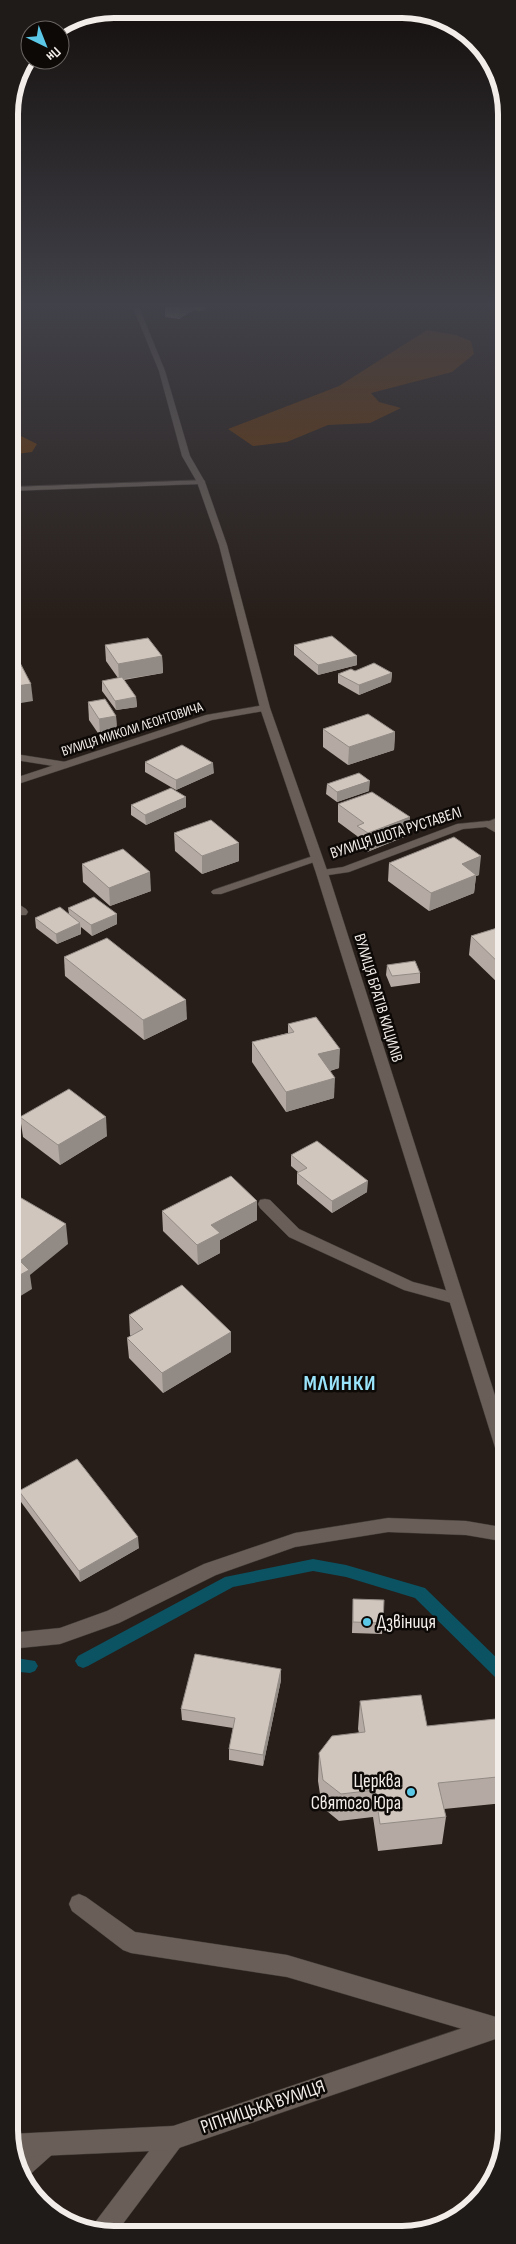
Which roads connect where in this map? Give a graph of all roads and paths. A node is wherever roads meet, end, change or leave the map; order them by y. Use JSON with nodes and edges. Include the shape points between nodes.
{"nodes":[{"id":1,"x":173,"y":412,"type":"edge"},
{"id":2,"x":202,"y":482,"type":"junction"},
{"id":3,"x":18,"y":489,"type":"edge"},
{"id":4,"x":266,"y":708,"type":"junction"},
{"id":5,"x":18,"y":757,"type":"edge"},
{"id":6,"x":66,"y":765,"type":"junction"},
{"id":7,"x":18,"y":781,"type":"edge"},
{"id":8,"x":499,"y":820,"type":"edge"},
{"id":9,"x":488,"y":824,"type":"junction"},
{"id":10,"x":499,"y":831,"type":"edge"},
{"id":11,"x":316,"y":858,"type":"junction"},
{"id":12,"x":322,"y":874,"type":"junction"},
{"id":13,"x":217,"y":892,"type":"dead end"},
{"id":14,"x":18,"y":908,"type":"edge"},
{"id":15,"x":22,"y":912,"type":"dead end"},
{"id":16,"x":265,"y":1204,"type":"dead end"},
{"id":17,"x":455,"y":1298,"type":"junction"},
{"id":18,"x":498,"y":1433,"type":"edge"},
{"id":19,"x":498,"y":1534,"type":"edge"},
{"id":20,"x":18,"y":1640,"type":"edge"},
{"id":21,"x":79,"y":1904,"type":"dead end"},
{"id":22,"x":498,"y":2025,"type":"edge"},
{"id":23,"x":498,"y":2027,"type":"edge"},
{"id":24,"x":173,"y":2138,"type":"junction"},
{"id":25,"x":46,"y":2145,"type":"junction"},
{"id":26,"x":19,"y":2146,"type":"edge"},
{"id":27,"x":24,"y":2165,"type":"edge"},
{"id":28,"x":106,"y":2226,"type":"edge"}],
"edges":[{"from":1,"to":2,"type":"street","name":"ВУЛИЦЯ БРАТІВ КИЦИЛІВ","via":[[186,456]]},
{"from":2,"to":3,"type":"street"},
{"from":2,"to":4,"type":"street","name":"ВУЛИЦЯ БРАТІВ КИЦИЛІВ","via":[[223,545]]},
{"from":4,"to":6,"type":"street","name":"ВУЛИЦЯ МИКОЛИ ЛЕОНТОВИЧА","via":[[210,717]]},
{"from":4,"to":11,"type":"street","name":"ВУЛИЦЯ БРАТІВ КИЦИЛІВ"},
{"from":5,"to":6,"type":"street"},
{"from":6,"to":7,"type":"street","name":"ВУЛИЦЯ МИКОЛИ ЛЕОНТОВИЧА"},
{"from":8,"to":9,"type":"street"},
{"from":9,"to":10,"type":"street","name":"ВУЛИЦЯ ШОТА РУСТАВЕЛІ"},
{"from":9,"to":12,"type":"street","name":"ВУЛИЦЯ ШОТА РУСТАВЕЛІ","via":[[461,826],[345,870]]},
{"from":11,"to":12,"type":"street","name":"ВУЛИЦЯ БРАТІВ КИЦИЛІВ"},
{"from":11,"to":13,"type":"street"},
{"from":12,"to":17,"type":"street","name":"ВУЛИЦЯ БРАТІВ КИЦИЛІВ"},
{"from":14,"to":15,"type":"street"},
{"from":16,"to":17,"type":"street","via":[[294,1234],[409,1286]]},
{"from":17,"to":18,"type":"street","name":"ВУЛИЦЯ БРАТІВ КИЦИЛІВ"},
{"from":19,"to":20,"type":"street","via":[[466,1528],[388,1526],[295,1540],[210,1570],[113,1617],[60,1636]]},
{"from":21,"to":22,"type":"street","via":[[131,1942],[287,1966]]},
{"from":23,"to":24,"type":"street","name":"РІПНИЦЬКА ВУЛИЦЯ"},
{"from":24,"to":25,"type":"street","name":"РІПНИЦЬКА ВУЛИЦЯ"},
{"from":24,"to":28,"type":"street"},
{"from":25,"to":26,"type":"street","name":"РІПНИЦЬКА ВУЛИЦЯ"},
{"from":25,"to":27,"type":"street"}]}
